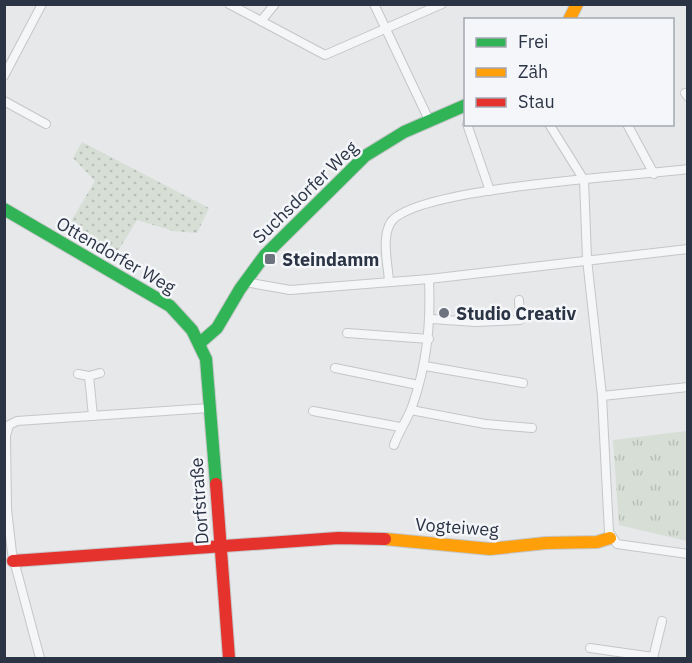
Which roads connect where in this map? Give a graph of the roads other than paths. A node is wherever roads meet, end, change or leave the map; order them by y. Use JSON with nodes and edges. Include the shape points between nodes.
{"nodes":[{"id":1,"x":42,"y":4,"type":"edge"},
{"id":2,"x":229,"y":4,"type":"edge"},
{"id":3,"x":275,"y":4,"type":"edge"},
{"id":4,"x":374,"y":4,"type":"edge"},
{"id":5,"x":442,"y":4,"type":"edge"},
{"id":6,"x":576,"y":4,"type":"edge"},
{"id":7,"x":570,"y":18,"type":"edge"},
{"id":8,"x":261,"y":21,"type":"junction"},
{"id":9,"x":386,"y":29,"type":"junction"},
{"id":10,"x":4,"y":76,"type":"edge"},
{"id":11,"x":4,"y":101,"type":"edge"},
{"id":12,"x":463,"y":106,"type":"edge"},
{"id":13,"x":429,"y":120,"type":"junction"},
{"id":14,"x":46,"y":124,"type":"dead end"},
{"id":15,"x":468,"y":126,"type":"edge"},
{"id":16,"x":550,"y":126,"type":"edge"},
{"id":17,"x":628,"y":126,"type":"edge"},
{"id":18,"x":687,"y":169,"type":"edge"},
{"id":19,"x":654,"y":174,"type":"junction"},
{"id":20,"x":584,"y":180,"type":"junction"},
{"id":21,"x":490,"y":191,"type":"junction"},
{"id":22,"x":4,"y":208,"type":"edge"},
{"id":23,"x":687,"y":249,"type":"edge"},
{"id":24,"x":587,"y":259,"type":"junction"},
{"id":25,"x":429,"y":279,"type":"junction"},
{"id":26,"x":389,"y":281,"type":"junction"},
{"id":27,"x":245,"y":282,"type":"junction"},
{"id":28,"x":519,"y":300,"type":"dead end"},
{"id":29,"x":431,"y":319,"type":"junction"},
{"id":30,"x":347,"y":333,"type":"dead end"},
{"id":31,"x":429,"y":339,"type":"junction"},
{"id":32,"x":201,"y":342,"type":"junction"},
{"id":33,"x":424,"y":366,"type":"junction"},
{"id":34,"x":335,"y":368,"type":"dead end"},
{"id":35,"x":100,"y":372,"type":"dead end"},
{"id":36,"x":78,"y":374,"type":"dead end"},
{"id":37,"x":89,"y":376,"type":"junction"},
{"id":38,"x":523,"y":383,"type":"dead end"},
{"id":39,"x":418,"y":385,"type":"junction"},
{"id":40,"x":687,"y":387,"type":"edge"},
{"id":41,"x":602,"y":396,"type":"junction"},
{"id":42,"x":209,"y":408,"type":"junction"},
{"id":43,"x":411,"y":410,"type":"junction"},
{"id":44,"x":313,"y":411,"type":"dead end"},
{"id":45,"x":93,"y":416,"type":"junction"},
{"id":46,"x":400,"y":428,"type":"junction"},
{"id":47,"x":532,"y":428,"type":"dead end"},
{"id":48,"x":394,"y":445,"type":"dead end"},
{"id":49,"x":610,"y":538,"type":"junction"},
{"id":50,"x":220,"y":548,"type":"junction"},
{"id":51,"x":687,"y":554,"type":"edge"},
{"id":52,"x":13,"y":561,"type":"junction"},
{"id":53,"x":662,"y":621,"type":"dead end"},
{"id":54,"x":590,"y":648,"type":"dead end"},
{"id":55,"x":39,"y":657,"type":"edge"},
{"id":56,"x":229,"y":658,"type":"edge"},
{"id":57,"x":653,"y":658,"type":"edge"}],
"edges":[{"from":1,"to":10,"type":"street"},
{"from":2,"to":8,"type":"street"},
{"from":3,"to":8,"type":"street"},
{"from":4,"to":9,"type":"street"},
{"from":5,"to":9,"type":"street"},
{"from":6,"to":7,"type":"street"},
{"from":8,"to":9,"type":"street","via":[[325,55]]},
{"from":9,"to":13,"type":"street"},
{"from":11,"to":14,"type":"street"},
{"from":12,"to":13,"type":"street","name":"Suchsdorfer Weg"},
{"from":13,"to":27,"type":"street","name":"Suchsdorfer Weg","via":[[365,156],[278,241]]},
{"from":15,"to":21,"type":"street"},
{"from":16,"to":20,"type":"street"},
{"from":17,"to":19,"type":"street"},
{"from":18,"to":19,"type":"street"},
{"from":19,"to":20,"type":"street"},
{"from":20,"to":21,"type":"street"},
{"from":20,"to":24,"type":"street"},
{"from":21,"to":26,"type":"street","via":[[413,206],[391,222],[386,242]]},
{"from":22,"to":32,"type":"street","name":"Ottendorfer Weg","via":[[170,306],[187,321]]},
{"from":23,"to":24,"type":"street"},
{"from":24,"to":25,"type":"street"},
{"from":24,"to":41,"type":"street"},
{"from":25,"to":26,"type":"street"},
{"from":25,"to":29,"type":"street"},
{"from":26,"to":27,"type":"street","via":[[290,290]]},
{"from":27,"to":32,"type":"street","name":"Suchsdorfer Weg","via":[[218,328]]},
{"from":28,"to":29,"type":"street","via":[[520,320]]},
{"from":29,"to":31,"type":"street"},
{"from":30,"to":31,"type":"street"},
{"from":31,"to":33,"type":"street"},
{"from":32,"to":42,"type":"street","name":"Dorfstraße"},
{"from":33,"to":38,"type":"street"},
{"from":33,"to":39,"type":"street"},
{"from":34,"to":39,"type":"street"},
{"from":35,"to":37,"type":"street"},
{"from":36,"to":37,"type":"street"},
{"from":37,"to":45,"type":"street"},
{"from":39,"to":43,"type":"street"},
{"from":40,"to":41,"type":"street"},
{"from":41,"to":49,"type":"street"},
{"from":42,"to":45,"type":"street"},
{"from":42,"to":50,"type":"street","name":"Dorfstraße"},
{"from":43,"to":46,"type":"street"},
{"from":43,"to":47,"type":"street"},
{"from":44,"to":46,"type":"street"},
{"from":45,"to":52,"type":"street","via":[[17,421],[9,425],[7,509]]},
{"from":46,"to":48,"type":"street"},
{"from":49,"to":50,"type":"street","name":"Vogteiweg","via":[[490,549],[369,538]]},
{"from":49,"to":51,"type":"street","name":"Vogteiweg","via":[[617,544]]},
{"from":50,"to":52,"type":"street","name":"Vogteiweg"},
{"from":50,"to":56,"type":"street","name":"Dorfstraße"},
{"from":52,"to":55,"type":"street"},
{"from":53,"to":57,"type":"street"},
{"from":54,"to":57,"type":"street"}]}
